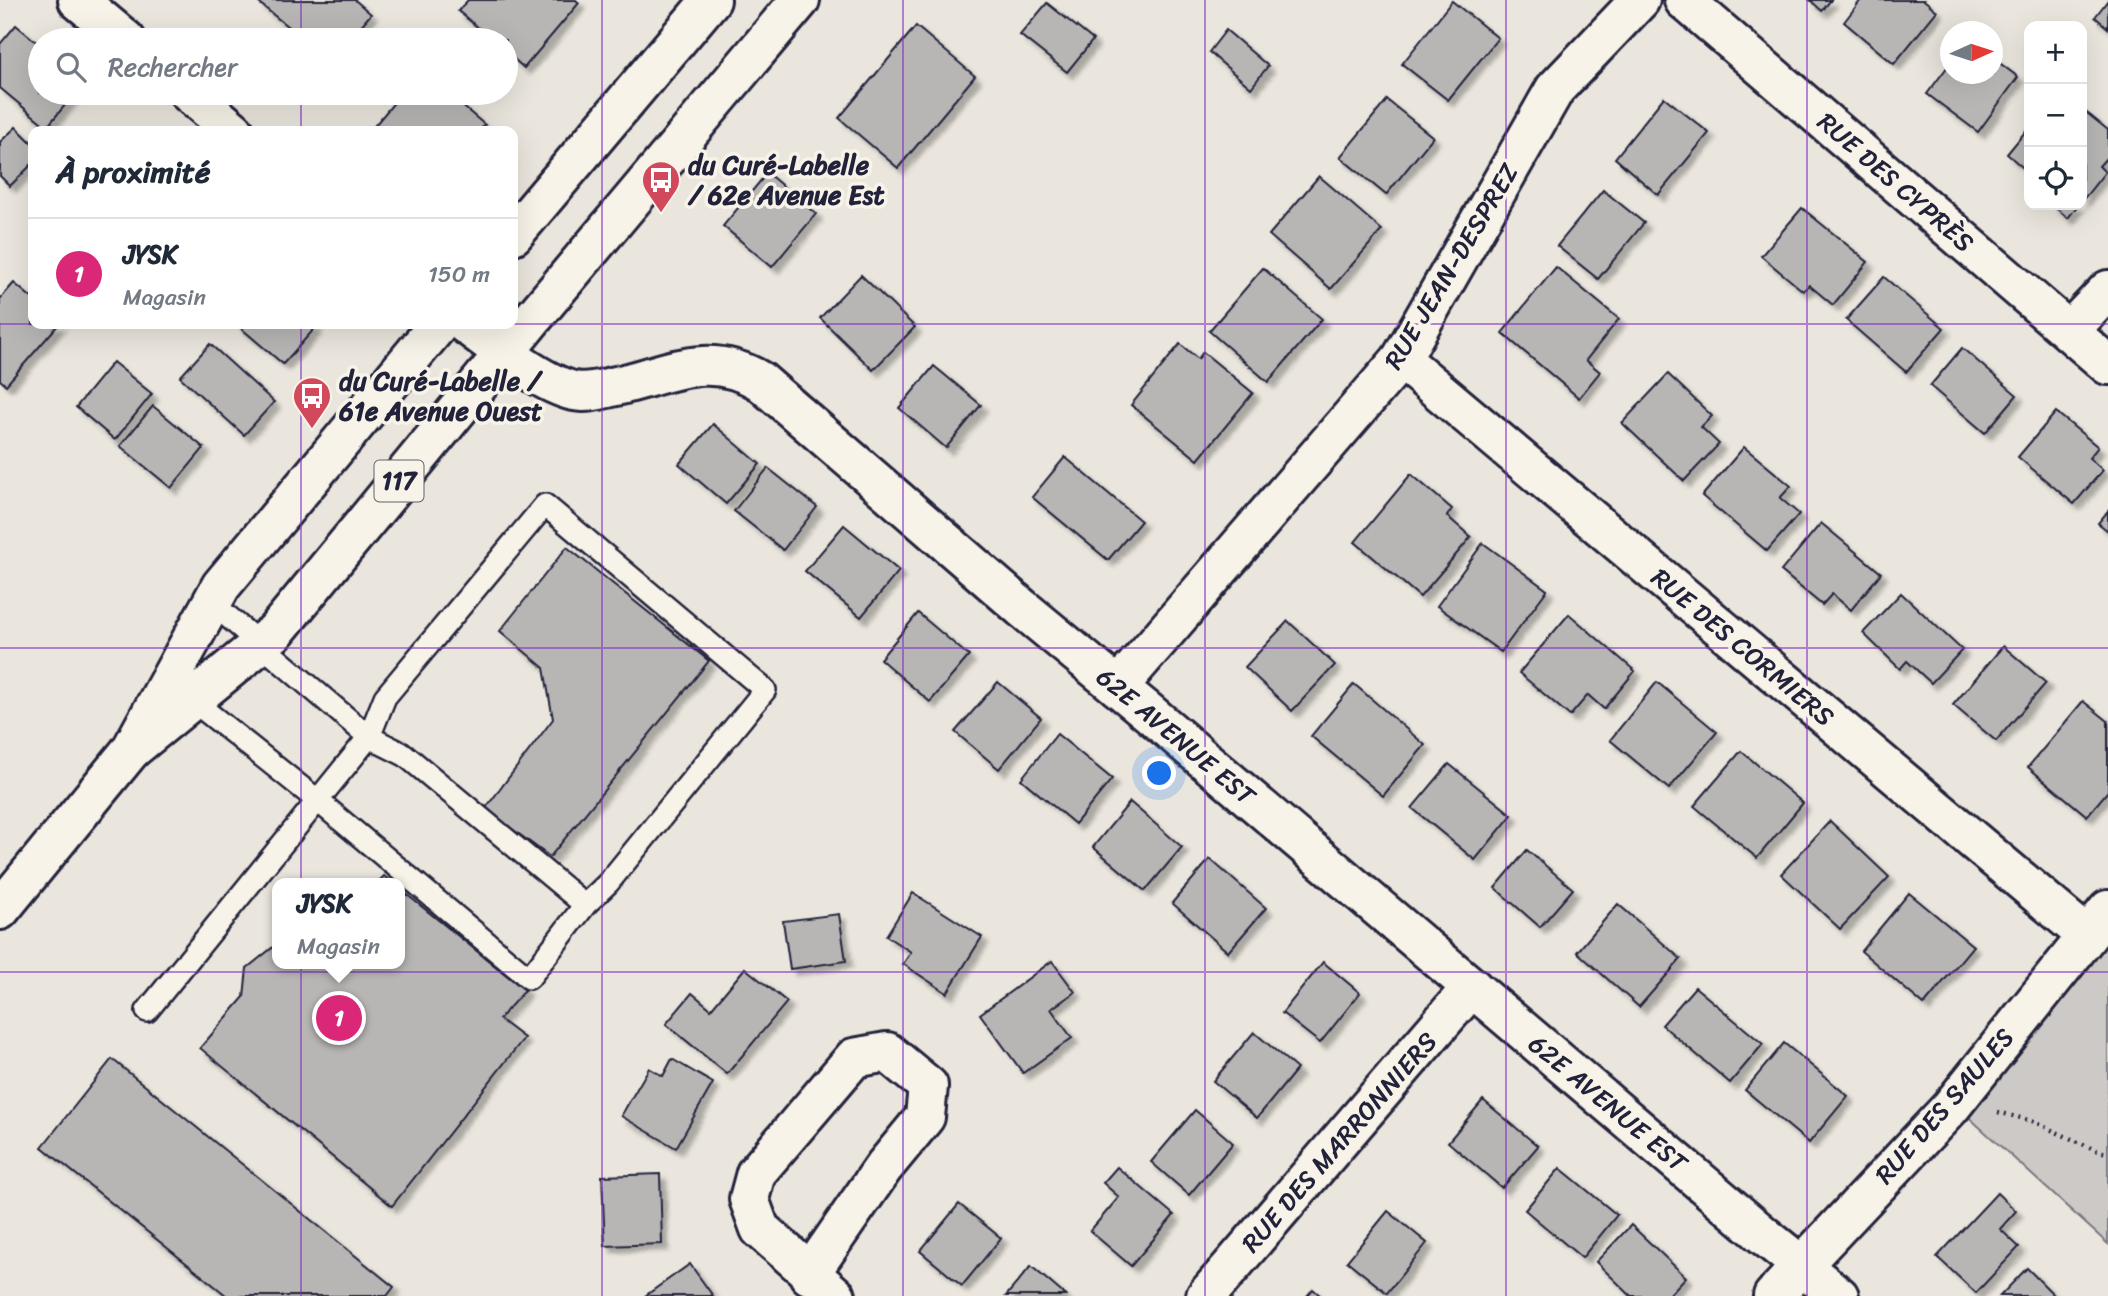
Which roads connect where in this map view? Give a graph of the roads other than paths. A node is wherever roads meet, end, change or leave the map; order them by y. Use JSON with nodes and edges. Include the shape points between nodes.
{"nodes":[{"id":1,"x":78,"y":0,"type":"edge"},
{"id":2,"x":710,"y":0,"type":"edge"},
{"id":3,"x":800,"y":0,"type":"edge"},
{"id":4,"x":1640,"y":0,"type":"edge"},
{"id":5,"x":1684,"y":0,"type":"edge"},
{"id":6,"x":112,"y":28,"type":"edge"},
{"id":7,"x":203,"y":105,"type":"edge"},
{"id":8,"x":228,"y":126,"type":"edge"},
{"id":9,"x":518,"y":229,"type":"edge"},
{"id":10,"x":2108,"y":290,"type":"edge"},
{"id":11,"x":435,"y":329,"type":"edge"},
{"id":12,"x":472,"y":329,"type":"edge"},
{"id":13,"x":2069,"y":331,"type":"junction"},
{"id":14,"x":505,"y":353,"type":"junction"},
{"id":15,"x":1401,"y":359,"type":"junction"},
{"id":16,"x":2108,"y":365,"type":"edge"},
{"id":17,"x":212,"y":603,"type":"junction"},
{"id":18,"x":260,"y":645,"type":"junction"},
{"id":19,"x":1118,"y":687,"type":"junction"},
{"id":20,"x":181,"y":690,"type":"junction"},
{"id":21,"x":369,"y":737,"type":"junction"},
{"id":22,"x":317,"y":800,"type":"junction"},
{"id":23,"x":585,"y":905,"type":"junction"},
{"id":24,"x":0,"y":910,"type":"edge"},
{"id":25,"x":2097,"y":923,"type":"edge"},
{"id":26,"x":1472,"y":987,"type":"junction"},
{"id":27,"x":147,"y":1011,"type":"dead end"},
{"id":28,"x":1801,"y":1265,"type":"junction"},
{"id":29,"x":823,"y":1286,"type":"edge"},
{"id":30,"x":1206,"y":1296,"type":"edge"},
{"id":31,"x":1773,"y":1296,"type":"edge"},
{"id":32,"x":1839,"y":1296,"type":"edge"}],
"edges":[{"from":1,"to":6,"type":"street"},
{"from":2,"to":9,"type":"street"},
{"from":3,"to":14,"type":"street","number":"117"},
{"from":4,"to":15,"type":"street","name":"RUE JEAN-DESPREZ","via":[[1555,89]]},
{"from":5,"to":13,"type":"street","name":"RUE DES CYPRÈS"},
{"from":7,"to":8,"type":"street"},
{"from":10,"to":13,"type":"street"},
{"from":11,"to":17,"type":"street","number":"117"},
{"from":12,"to":14,"type":"street","name":"62E AVENUE EST"},
{"from":13,"to":16,"type":"street","name":"RUE DES CYPRÈS"},
{"from":14,"to":18,"type":"street","number":"117"},
{"from":14,"to":19,"type":"street","name":"62E AVENUE EST","via":[[550,382],[581,392],[695,365],[748,373]]},
{"from":15,"to":19,"type":"street","name":"RUE JEAN-DESPREZ"},
{"from":15,"to":25,"type":"street","name":"RUE DES CORMIERS"},
{"from":17,"to":18,"type":"lane"},
{"from":17,"to":20,"type":"street","number":"117"},
{"from":18,"to":20,"type":"street","number":"117"},
{"from":18,"to":21,"type":"lane"},
{"from":19,"to":26,"type":"street","name":"62E AVENUE EST"},
{"from":20,"to":22,"type":"lane"},
{"from":20,"to":24,"type":"street","number":"117"},
{"from":21,"to":22,"type":"lane"},
{"from":21,"to":23,"type":"lane","via":[[405,755]]},
{"from":21,"to":23,"type":"lane","via":[[385,696],[545,506],[765,690],[608,883]]},
{"from":22,"to":23,"type":"lane","via":[[529,978]]},
{"from":22,"to":27,"type":"lane"},
{"from":25,"to":28,"type":"street","name":"RUE DES SAULES","via":[[1950,1108]]},
{"from":26,"to":28,"type":"street","name":"62E AVENUE EST"},
{"from":26,"to":30,"type":"street","name":"RUE DES MARRONNIERS"},
{"from":28,"to":31,"type":"street","name":"RUE DES SAULES"},
{"from":28,"to":32,"type":"street","name":"62E AVENUE EST"},
{"from":29,"to":29,"type":"street","via":[[883,1168],[925,1117],[928,1086],[887,1052],[854,1058],[756,1172],[749,1199],[760,1229]]}]}
